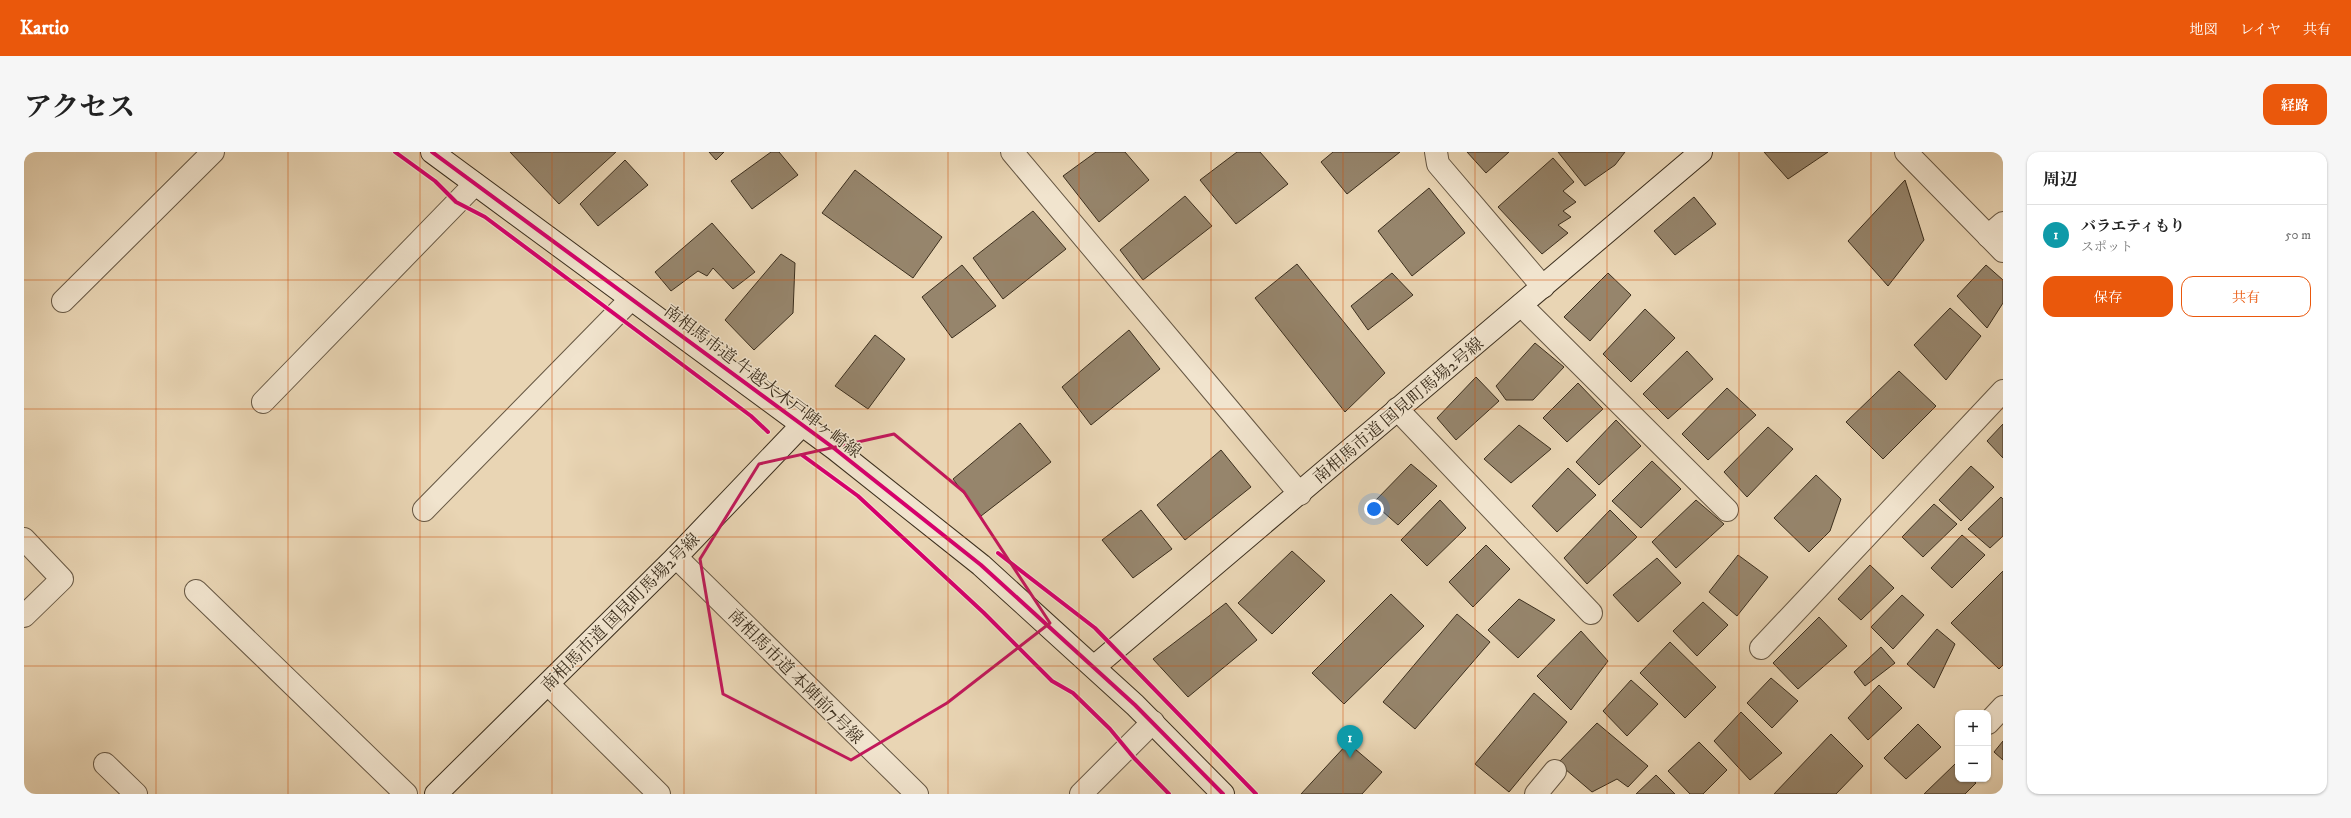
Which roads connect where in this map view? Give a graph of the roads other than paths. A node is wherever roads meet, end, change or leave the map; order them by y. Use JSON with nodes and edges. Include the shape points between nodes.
{"nodes":[{"id":1,"x":213,"y":152,"type":"edge"},
{"id":2,"x":432,"y":152,"type":"edge"},
{"id":3,"x":1012,"y":152,"type":"edge"},
{"id":4,"x":1436,"y":152,"type":"edge"},
{"id":5,"x":1701,"y":152,"type":"edge"},
{"id":6,"x":1906,"y":152,"type":"edge"},
{"id":7,"x":475,"y":184,"type":"junction"},
{"id":8,"x":1998,"y":237,"type":"edge"},
{"id":9,"x":1543,"y":287,"type":"junction"},
{"id":10,"x":631,"y":298,"type":"junction"},
{"id":11,"x":63,"y":301,"type":"dead end"},
{"id":12,"x":1522,"y":305,"type":"junction"},
{"id":13,"x":2003,"y":391,"type":"edge"},
{"id":14,"x":263,"y":402,"type":"dead end"},
{"id":15,"x":1397,"y":410,"type":"junction"},
{"id":16,"x":801,"y":426,"type":"junction"},
{"id":17,"x":1300,"y":494,"type":"junction"},
{"id":18,"x":424,"y":510,"type":"dead end"},
{"id":19,"x":1727,"y":510,"type":"dead end"},
{"id":20,"x":24,"y":539,"type":"edge"},
{"id":21,"x":676,"y":557,"type":"junction"},
{"id":22,"x":196,"y":591,"type":"dead end"},
{"id":23,"x":1592,"y":613,"type":"dead end"},
{"id":24,"x":24,"y":616,"type":"edge"},
{"id":25,"x":1761,"y":648,"type":"dead end"},
{"id":26,"x":1094,"y":667,"type":"junction"},
{"id":27,"x":548,"y":684,"type":"junction"},
{"id":28,"x":2003,"y":707,"type":"edge"},
{"id":29,"x":1991,"y":720,"type":"edge"},
{"id":30,"x":1153,"y":722,"type":"junction"},
{"id":31,"x":105,"y":764,"type":"dead end"},
{"id":32,"x":1555,"y":771,"type":"dead end"},
{"id":33,"x":136,"y":794,"type":"edge"},
{"id":34,"x":406,"y":794,"type":"edge"},
{"id":35,"x":436,"y":794,"type":"edge"},
{"id":36,"x":658,"y":794,"type":"edge"},
{"id":37,"x":917,"y":794,"type":"edge"},
{"id":38,"x":1081,"y":794,"type":"edge"},
{"id":39,"x":1223,"y":794,"type":"edge"},
{"id":40,"x":1536,"y":794,"type":"edge"}],
"edges":[{"from":1,"to":11,"type":"street"},
{"from":2,"to":7,"type":"street","name":"南相馬市道 牛越大木戸陣ヶ崎線"},
{"from":3,"to":17,"type":"street"},
{"from":4,"to":9,"type":"street","via":[[1438,164]]},
{"from":5,"to":9,"type":"street","name":"南相馬市道 国見町馬場2号線"},
{"from":6,"to":8,"type":"street"},
{"from":7,"to":10,"type":"street","name":"南相馬市道 牛越大木戸陣ヶ崎線"},
{"from":7,"to":14,"type":"street"},
{"from":9,"to":12,"type":"street","name":"南相馬市道 国見町馬場2号線"},
{"from":10,"to":16,"type":"street","name":"南相馬市道 牛越大木戸陣ヶ崎線"},
{"from":10,"to":18,"type":"street"},
{"from":12,"to":15,"type":"street","name":"南相馬市道 国見町馬場2号線"},
{"from":12,"to":19,"type":"street"},
{"from":13,"to":25,"type":"street"},
{"from":15,"to":17,"type":"street","name":"南相馬市道 国見町馬場2号線"},
{"from":15,"to":23,"type":"street"},
{"from":16,"to":21,"type":"street","name":"南相馬市道 国見町馬場2号線"},
{"from":16,"to":26,"type":"street","name":"南相馬市道 牛越大木戸陣ヶ崎線","via":[[835,449],[982,565]]},
{"from":17,"to":26,"type":"street","name":"南相馬市道 国見町馬場2号線"},
{"from":20,"to":24,"type":"street","via":[[62,579]]},
{"from":21,"to":27,"type":"street","name":"南相馬市道 国見町馬場2号線"},
{"from":21,"to":37,"type":"street","name":"南相馬市道 本陣前7号線"},
{"from":22,"to":34,"type":"street"},
{"from":26,"to":30,"type":"street","name":"南相馬市道 牛越大木戸陣ヶ崎線"},
{"from":27,"to":35,"type":"street","name":"南相馬市道 国見町馬場2号線"},
{"from":27,"to":36,"type":"street"},
{"from":28,"to":29,"type":"street"},
{"from":30,"to":38,"type":"street"},
{"from":30,"to":39,"type":"street","name":"南相馬市道 牛越大木戸陣ヶ崎線"},
{"from":31,"to":33,"type":"street"},
{"from":32,"to":40,"type":"street"}]}
